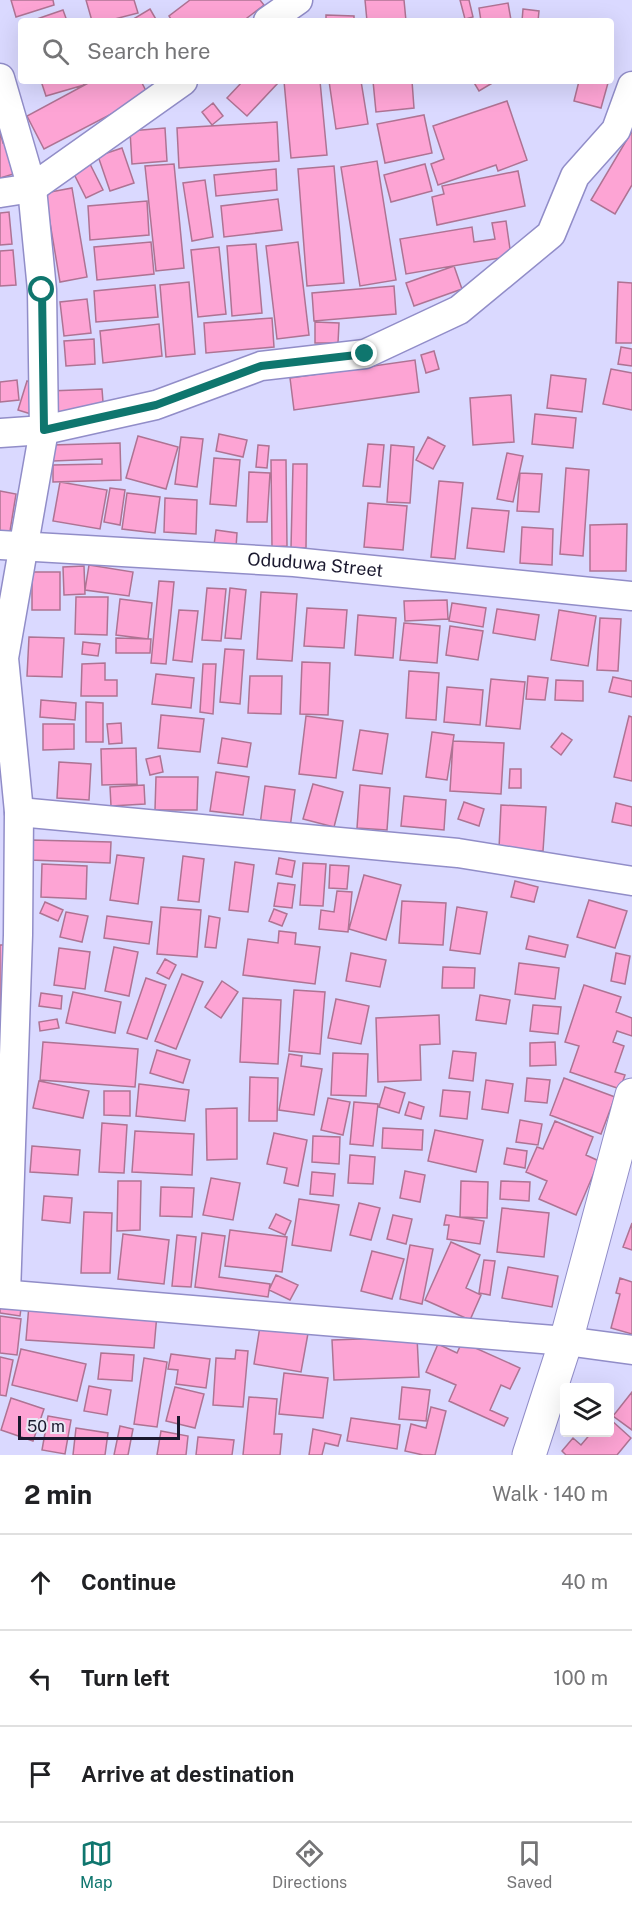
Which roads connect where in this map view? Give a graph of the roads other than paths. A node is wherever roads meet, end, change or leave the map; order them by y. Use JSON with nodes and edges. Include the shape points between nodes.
{"nodes":[{"id":1,"x":298,"y":0,"type":"edge"},
{"id":2,"x":272,"y":18,"type":"edge"},
{"id":3,"x":0,"y":78,"type":"edge"},
{"id":4,"x":179,"y":84,"type":"edge"},
{"id":5,"x":632,"y":86,"type":"edge"},
{"id":6,"x":32,"y":188,"type":"junction"},
{"id":7,"x":0,"y":193,"type":"edge"},
{"id":8,"x":44,"y":430,"type":"junction"},
{"id":9,"x":0,"y":432,"type":"edge"},
{"id":10,"x":11,"y":546,"type":"edge"},
{"id":11,"x":632,"y":596,"type":"edge"},
{"id":12,"x":19,"y":812,"type":"junction"},
{"id":13,"x":632,"y":881,"type":"edge"},
{"id":14,"x":632,"y":1095,"type":"edge"},
{"id":15,"x":3,"y":1294,"type":"edge"},
{"id":16,"x":566,"y":1341,"type":"junction"},
{"id":17,"x":632,"y":1350,"type":"edge"},
{"id":18,"x":529,"y":1455,"type":"edge"}],
"edges":[{"from":1,"to":2,"type":"street"},
{"from":3,"to":6,"type":"street"},
{"from":4,"to":6,"type":"street"},
{"from":5,"to":8,"type":"street","via":[[616,130],[575,176],[550,234],[459,310],[365,354],[261,366],[156,405]]},
{"from":6,"to":7,"type":"street"},
{"from":6,"to":8,"type":"street","via":[[42,290]]},
{"from":8,"to":9,"type":"street"},
{"from":8,"to":10,"type":"street"},
{"from":10,"to":11,"type":"street","name":"Oduduwa Street","via":[[294,562]]},
{"from":10,"to":12,"type":"street","via":[[4,658]]},
{"from":12,"to":13,"type":"street","via":[[458,853]]},
{"from":12,"to":15,"type":"street","via":[[18,935]]},
{"from":14,"to":16,"type":"main road"},
{"from":15,"to":16,"type":"street"},
{"from":16,"to":17,"type":"street"},
{"from":16,"to":18,"type":"main road"}]}
